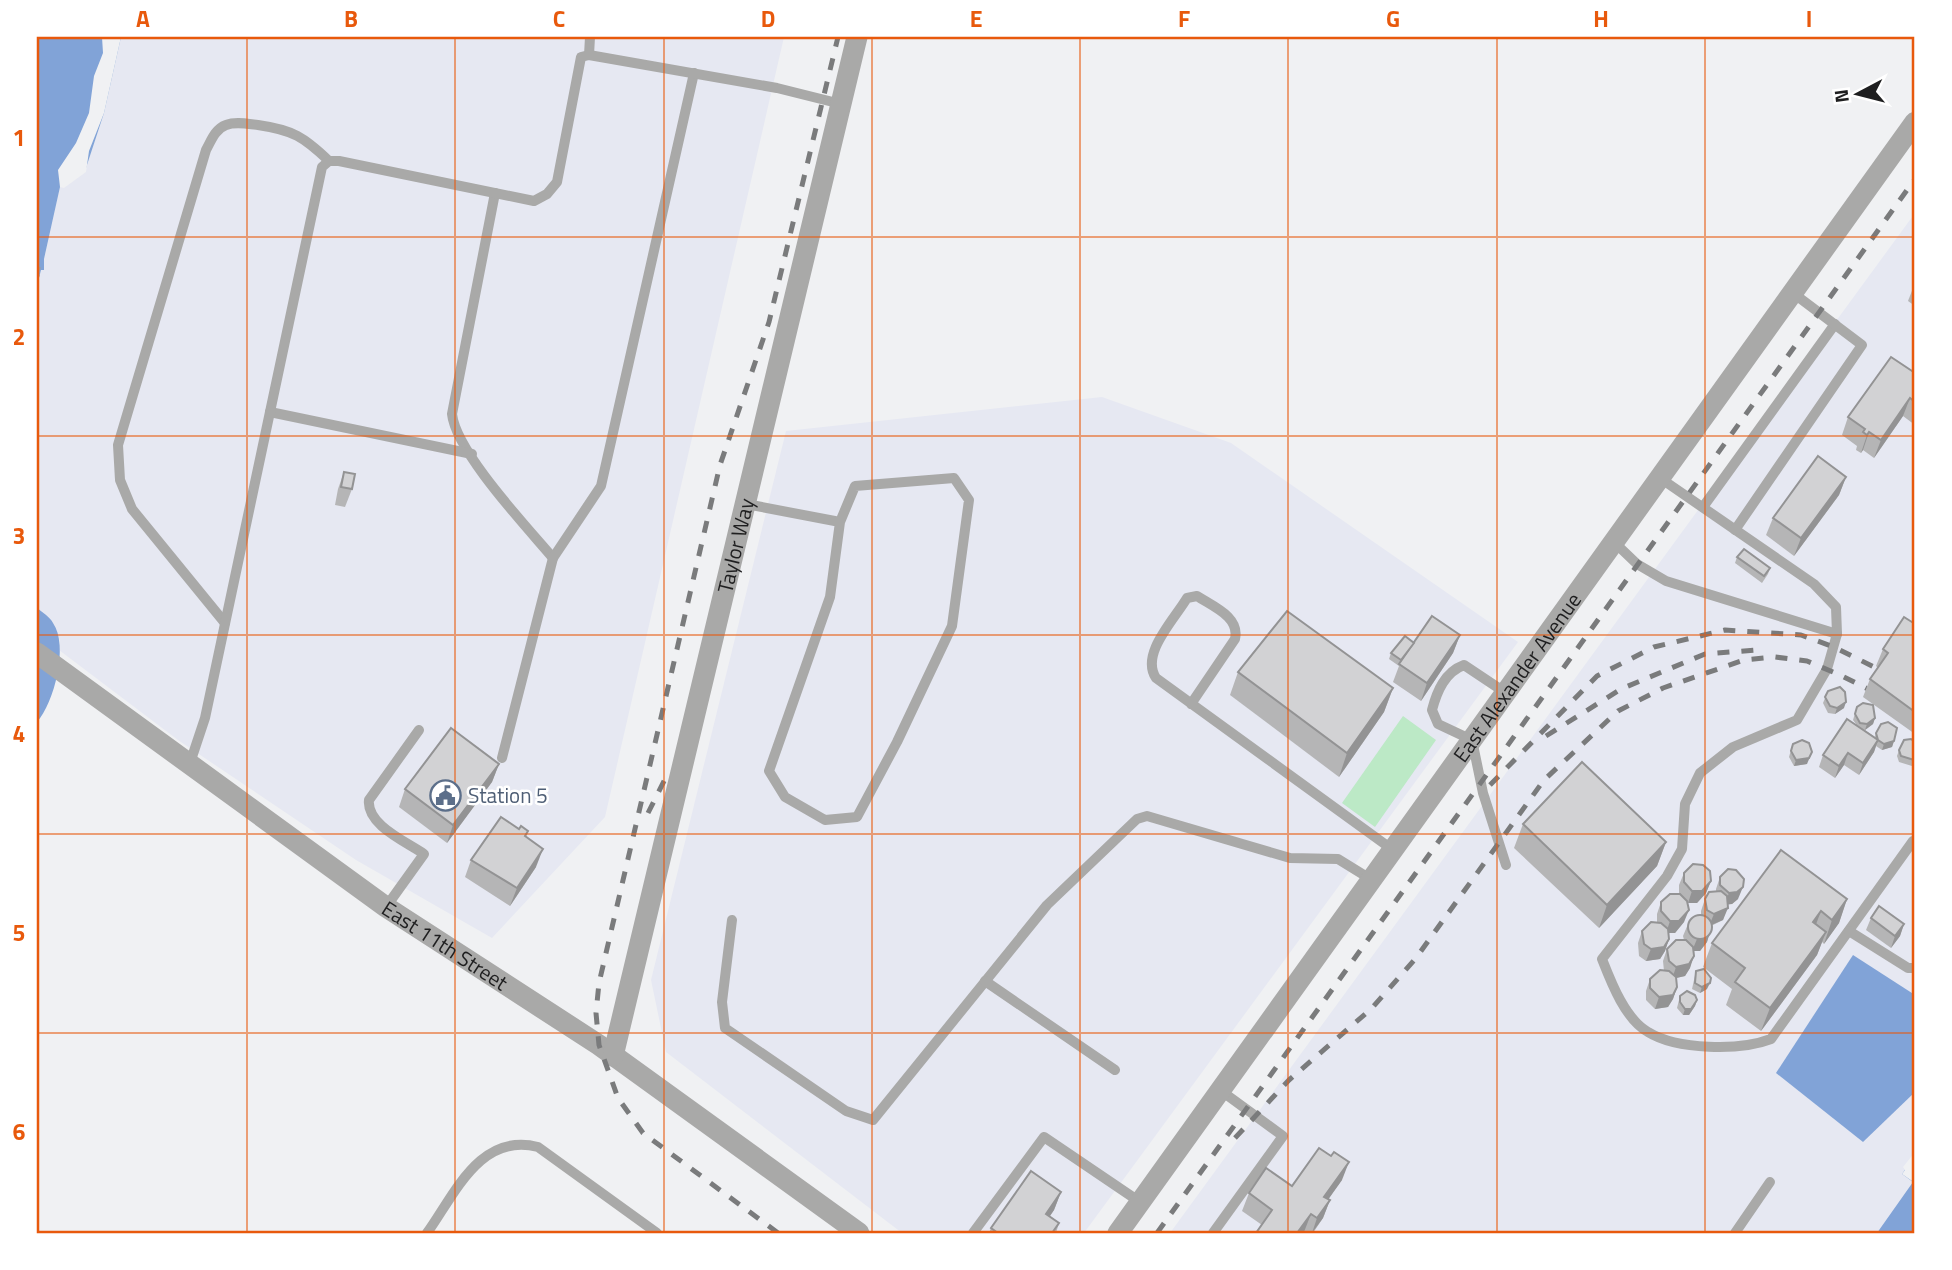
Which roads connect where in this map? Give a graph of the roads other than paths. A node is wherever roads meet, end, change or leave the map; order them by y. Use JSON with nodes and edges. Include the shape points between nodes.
{"nodes":[{"id":1,"x":590,"y":37,"type":"edge"},
{"id":2,"x":858,"y":37,"type":"edge"},
{"id":3,"x":589,"y":55,"type":"junction"},
{"id":4,"x":694,"y":73,"type":"junction"},
{"id":5,"x":841,"y":104,"type":"junction"},
{"id":6,"x":1915,"y":122,"type":"edge"},
{"id":7,"x":329,"y":161,"type":"junction"},
{"id":8,"x":495,"y":193,"type":"junction"},
{"id":9,"x":1793,"y":293,"type":"junction"},
{"id":10,"x":1835,"y":324,"type":"junction"},
{"id":11,"x":270,"y":412,"type":"junction"},
{"id":12,"x":471,"y":454,"type":"junction"},
{"id":13,"x":1660,"y":478,"type":"junction"},
{"id":14,"x":746,"y":504,"type":"junction"},
{"id":15,"x":1703,"y":508,"type":"junction"},
{"id":16,"x":839,"y":522,"type":"junction"},
{"id":17,"x":1735,"y":530,"type":"junction"},
{"id":18,"x":1614,"y":542,"type":"junction"},
{"id":19,"x":553,"y":558,"type":"junction"},
{"id":20,"x":225,"y":623,"type":"junction"},
{"id":21,"x":1837,"y":634,"type":"junction"},
{"id":22,"x":37,"y":653,"type":"edge"},
{"id":23,"x":1506,"y":693,"type":"junction"},
{"id":24,"x":1191,"y":704,"type":"junction"},
{"id":25,"x":419,"y":730,"type":"dead end"},
{"id":26,"x":1472,"y":740,"type":"junction"},
{"id":27,"x":502,"y":758,"type":"dead end"},
{"id":28,"x":189,"y":766,"type":"junction"},
{"id":29,"x":1915,"y":843,"type":"edge"},
{"id":30,"x":1393,"y":850,"type":"junction"},
{"id":31,"x":1506,"y":865,"type":"dead end"},
{"id":32,"x":1372,"y":880,"type":"junction"},
{"id":33,"x":386,"y":907,"type":"junction"},
{"id":34,"x":732,"y":920,"type":"dead end"},
{"id":35,"x":1849,"y":931,"type":"junction"},
{"id":36,"x":1915,"y":968,"type":"edge"},
{"id":37,"x":985,"y":982,"type":"junction"},
{"id":38,"x":613,"y":1056,"type":"junction"},
{"id":39,"x":1115,"y":1070,"type":"dead end"},
{"id":40,"x":1220,"y":1090,"type":"junction"},
{"id":41,"x":1770,"y":1182,"type":"dead end"},
{"id":42,"x":1140,"y":1202,"type":"junction"},
{"id":43,"x":1121,"y":1232,"type":"edge"},
{"id":44,"x":427,"y":1233,"type":"edge"},
{"id":45,"x":657,"y":1233,"type":"edge"},
{"id":46,"x":859,"y":1233,"type":"edge"},
{"id":47,"x":973,"y":1233,"type":"edge"},
{"id":48,"x":1213,"y":1233,"type":"edge"},
{"id":49,"x":1734,"y":1233,"type":"edge"}],
"edges":[{"from":1,"to":3,"type":"lane"},
{"from":2,"to":5,"type":"street","name":"Taylor Way"},
{"from":3,"to":4,"type":"lane"},
{"from":3,"to":8,"type":"lane","via":[[581,57],[557,183],[534,201]]},
{"from":4,"to":5,"type":"lane"},
{"from":4,"to":19,"type":"lane","via":[[601,486]]},
{"from":5,"to":14,"type":"street","name":"Taylor Way"},
{"from":6,"to":9,"type":"street","name":"East Alexander Avenue"},
{"from":7,"to":8,"type":"lane"},
{"from":7,"to":11,"type":"lane","via":[[322,167]]},
{"from":7,"to":20,"type":"lane","via":[[288,130],[239,122],[214,134],[118,445],[120,480],[132,509]]},
{"from":8,"to":12,"type":"lane","via":[[452,414],[453,429]]},
{"from":9,"to":10,"type":"lane"},
{"from":9,"to":13,"type":"street","name":"East Alexander Avenue"},
{"from":10,"to":15,"type":"lane"},
{"from":10,"to":17,"type":"lane","via":[[1862,345]]},
{"from":11,"to":12,"type":"lane"},
{"from":11,"to":20,"type":"lane"},
{"from":12,"to":19,"type":"lane"},
{"from":13,"to":15,"type":"lane"},
{"from":13,"to":18,"type":"street","name":"East Alexander Avenue"},
{"from":14,"to":16,"type":"lane"},
{"from":14,"to":38,"type":"street","name":"Taylor Way"},
{"from":15,"to":17,"type":"lane"},
{"from":16,"to":16,"type":"lane","via":[[830,597],[769,771],[785,797],[825,820],[857,817],[952,626],[969,500],[954,478],[855,486]]},
{"from":17,"to":21,"type":"lane","via":[[1814,583],[1836,607]]},
{"from":18,"to":21,"type":"lane","via":[[1637,564],[1666,581]]},
{"from":18,"to":23,"type":"street","name":"East Alexander Avenue"},
{"from":19,"to":27,"type":"lane"},
{"from":20,"to":28,"type":"lane","via":[[205,719]]},
{"from":21,"to":35,"type":"lane","via":[[1827,670],[1797,720],[1733,747],[1700,773],[1685,804],[1682,849],[1667,876],[1602,959],[1616,996],[1647,1032],[1684,1044],[1755,1045],[1771,1039]]},
{"from":22,"to":28,"type":"street","name":"East 11th Street"},
{"from":23,"to":26,"type":"street","name":"East Alexander Avenue"},
{"from":23,"to":26,"type":"lane","via":[[1464,665],[1452,669],[1432,710],[1438,724]]},
{"from":24,"to":24,"type":"lane","via":[[1156,678],[1150,657],[1187,598],[1198,596],[1232,620],[1237,629],[1235,639]]},
{"from":24,"to":30,"type":"lane"},
{"from":25,"to":33,"type":"lane","via":[[369,800],[376,822],[424,854]]},
{"from":26,"to":30,"type":"street","name":"East Alexander Avenue"},
{"from":26,"to":31,"type":"lane"},
{"from":28,"to":33,"type":"street","name":"East 11th Street"},
{"from":29,"to":35,"type":"lane"},
{"from":30,"to":32,"type":"street","name":"East Alexander Avenue"},
{"from":32,"to":37,"type":"lane","via":[[1338,859],[1290,858],[1147,816],[1136,819],[1047,905]]},
{"from":32,"to":40,"type":"street","name":"East Alexander Avenue"},
{"from":33,"to":38,"type":"street","name":"East 11th Street"},
{"from":34,"to":37,"type":"lane","via":[[722,1002],[725,1028],[846,1111],[873,1120]]},
{"from":35,"to":36,"type":"lane"},
{"from":37,"to":39,"type":"lane"},
{"from":38,"to":46,"type":"street","name":"East 11th Street"},
{"from":40,"to":42,"type":"street","name":"East Alexander Avenue"},
{"from":40,"to":48,"type":"lane","via":[[1283,1136]]},
{"from":41,"to":49,"type":"lane"},
{"from":42,"to":43,"type":"street","name":"East Alexander Avenue"},
{"from":42,"to":47,"type":"lane","via":[[1044,1137]]},
{"from":44,"to":45,"type":"lane","via":[[478,1160],[516,1143],[538,1147]]}]}
